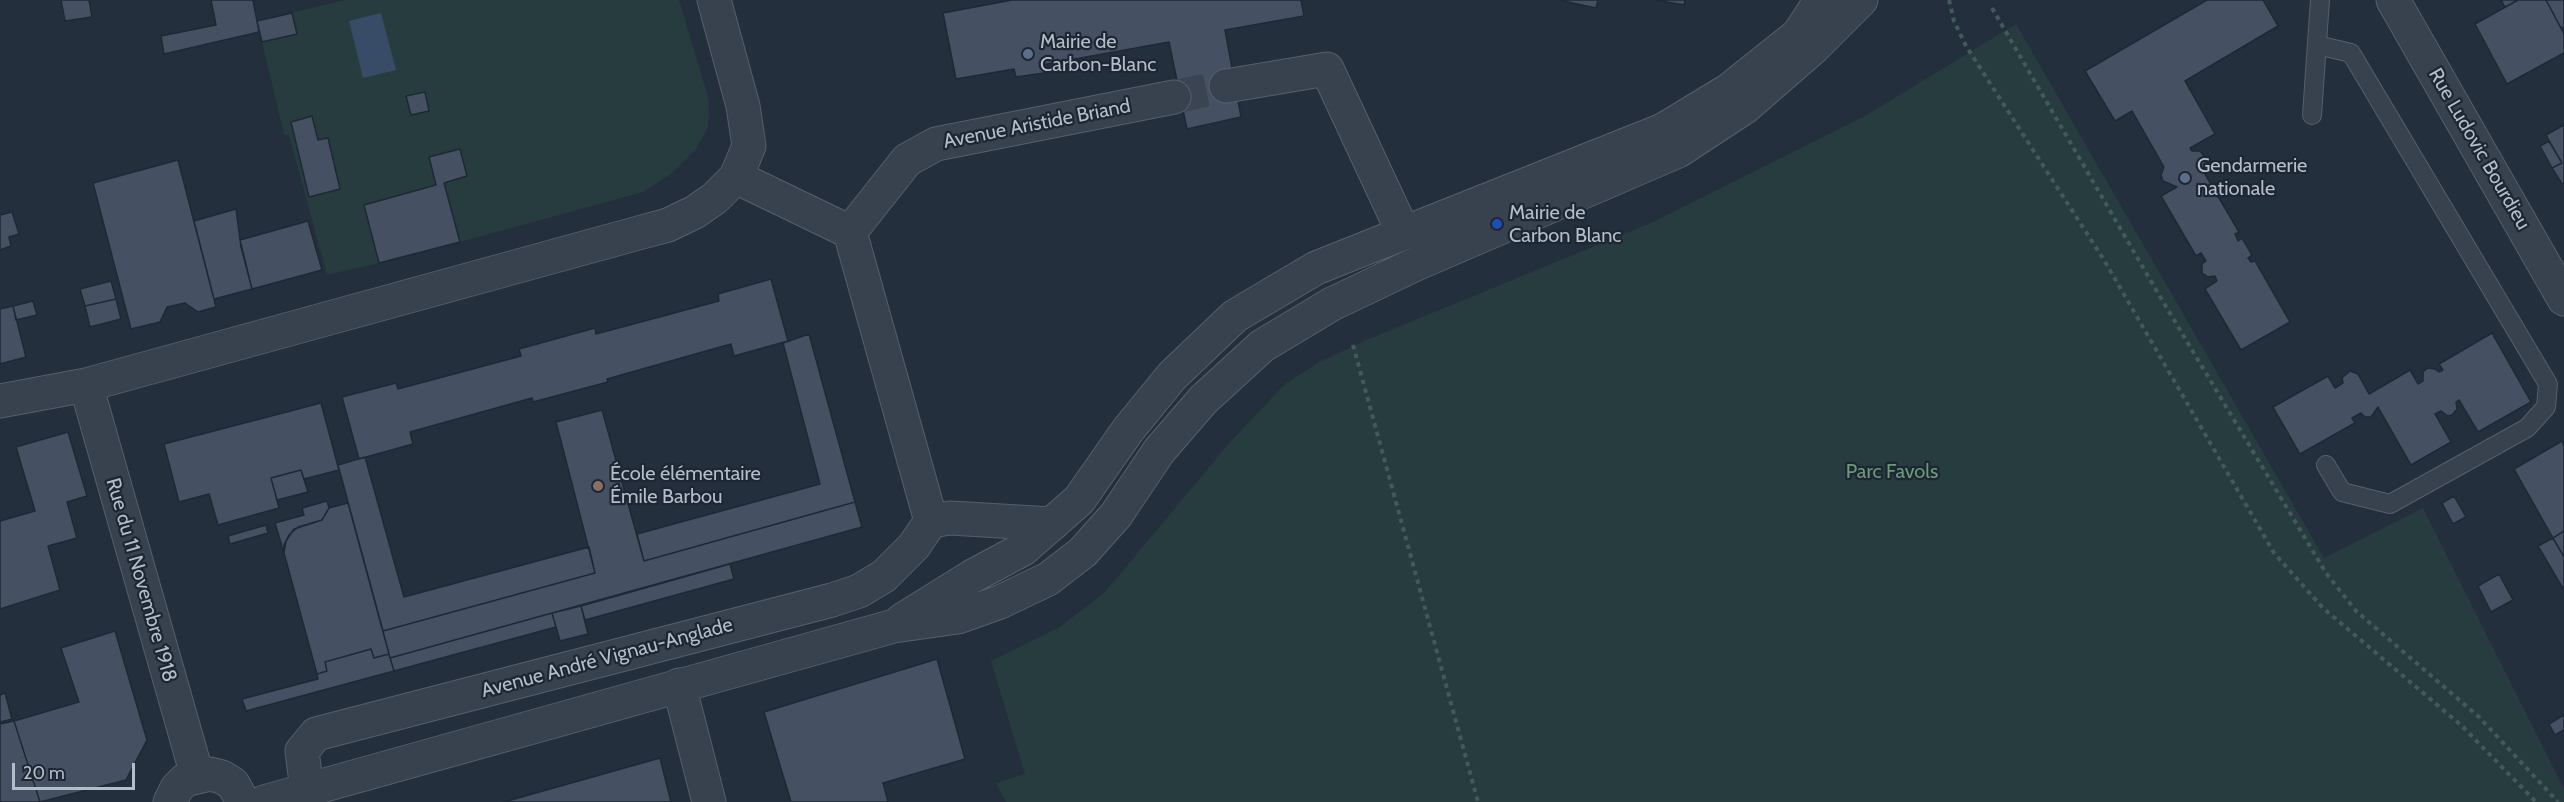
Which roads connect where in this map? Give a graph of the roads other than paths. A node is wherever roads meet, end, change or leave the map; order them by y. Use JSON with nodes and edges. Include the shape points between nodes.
{"nodes":[{"id":1,"x":714,"y":0,"type":"edge"},
{"id":2,"x":1821,"y":0,"type":"edge"},
{"id":3,"x":1861,"y":0,"type":"edge"},
{"id":4,"x":2320,"y":0,"type":"edge"},
{"id":5,"x":2399,"y":2,"type":"edge"},
{"id":6,"x":2317,"y":45,"type":"junction"},
{"id":7,"x":1226,"y":86,"type":"tunnel mouth"},
{"id":8,"x":1174,"y":97,"type":"tunnel mouth"},
{"id":9,"x":2312,"y":115,"type":"dead end"},
{"id":10,"x":736,"y":177,"type":"junction"},
{"id":11,"x":850,"y":232,"type":"junction"},
{"id":12,"x":1403,"y":232,"type":"junction"},
{"id":13,"x":2564,"y":299,"type":"edge"},
{"id":14,"x":86,"y":385,"type":"junction"},
{"id":15,"x":0,"y":401,"type":"edge"},
{"id":16,"x":2326,"y":465,"type":"dead end"},
{"id":17,"x":931,"y":521,"type":"junction"},
{"id":18,"x":1052,"y":524,"type":"junction"},
{"id":19,"x":894,"y":626,"type":"junction"},
{"id":20,"x":679,"y":685,"type":"junction"},
{"id":21,"x":196,"y":775,"type":"junction"},
{"id":22,"x":307,"y":790,"type":"junction"},
{"id":23,"x":170,"y":802,"type":"edge"},
{"id":24,"x":243,"y":802,"type":"edge"},
{"id":25,"x":264,"y":802,"type":"edge"},
{"id":26,"x":709,"y":802,"type":"edge"}],
"edges":[{"from":1,"to":10,"type":"street","via":[[746,122],[748,146]]},
{"from":2,"to":12,"type":"street","via":[[1798,35],[1729,90],[1663,130]]},
{"from":3,"to":19,"type":"street","via":[[1745,107],[1677,151],[1416,264],[1332,304],[1262,346],[1203,400],[1083,552],[1048,579],[1000,603],[958,617]]},
{"from":4,"to":6,"type":"lane"},
{"from":5,"to":13,"type":"street","name":"Rue Ludovic Bourdieu"},
{"from":6,"to":9,"type":"lane"},
{"from":6,"to":16,"type":"lane","via":[[2350,53],[2548,384],[2546,407],[2527,428],[2390,504],[2342,492]]},
{"from":7,"to":12,"type":"street","via":[[1327,69]]},
{"from":8,"to":11,"type":"street","name":"Avenue Aristide Briand","via":[[936,144],[907,160]]},
{"from":10,"to":11,"type":"street"},
{"from":10,"to":14,"type":"street","via":[[715,198],[669,225]]},
{"from":11,"to":17,"type":"street"},
{"from":12,"to":18,"type":"street","via":[[1313,270],[1235,316],[1172,376],[1079,500]]},
{"from":14,"to":15,"type":"street"},
{"from":14,"to":21,"type":"street","name":"Rue du 11 Novembre 1918"},
{"from":17,"to":18,"type":"street","via":[[950,518]]},
{"from":17,"to":22,"type":"street","name":"Avenue André Vignau-Anglade","via":[[885,576],[859,591],[316,734],[302,751]]},
{"from":18,"to":19,"type":"street","via":[[1023,549]]},
{"from":19,"to":20,"type":"street"},
{"from":20,"to":22,"type":"street"},
{"from":20,"to":26,"type":"street"},
{"from":21,"to":23,"type":"street","via":[[177,788]]},
{"from":21,"to":24,"type":"street","via":[[222,777],[233,784]]},
{"from":22,"to":25,"type":"street"}]}
